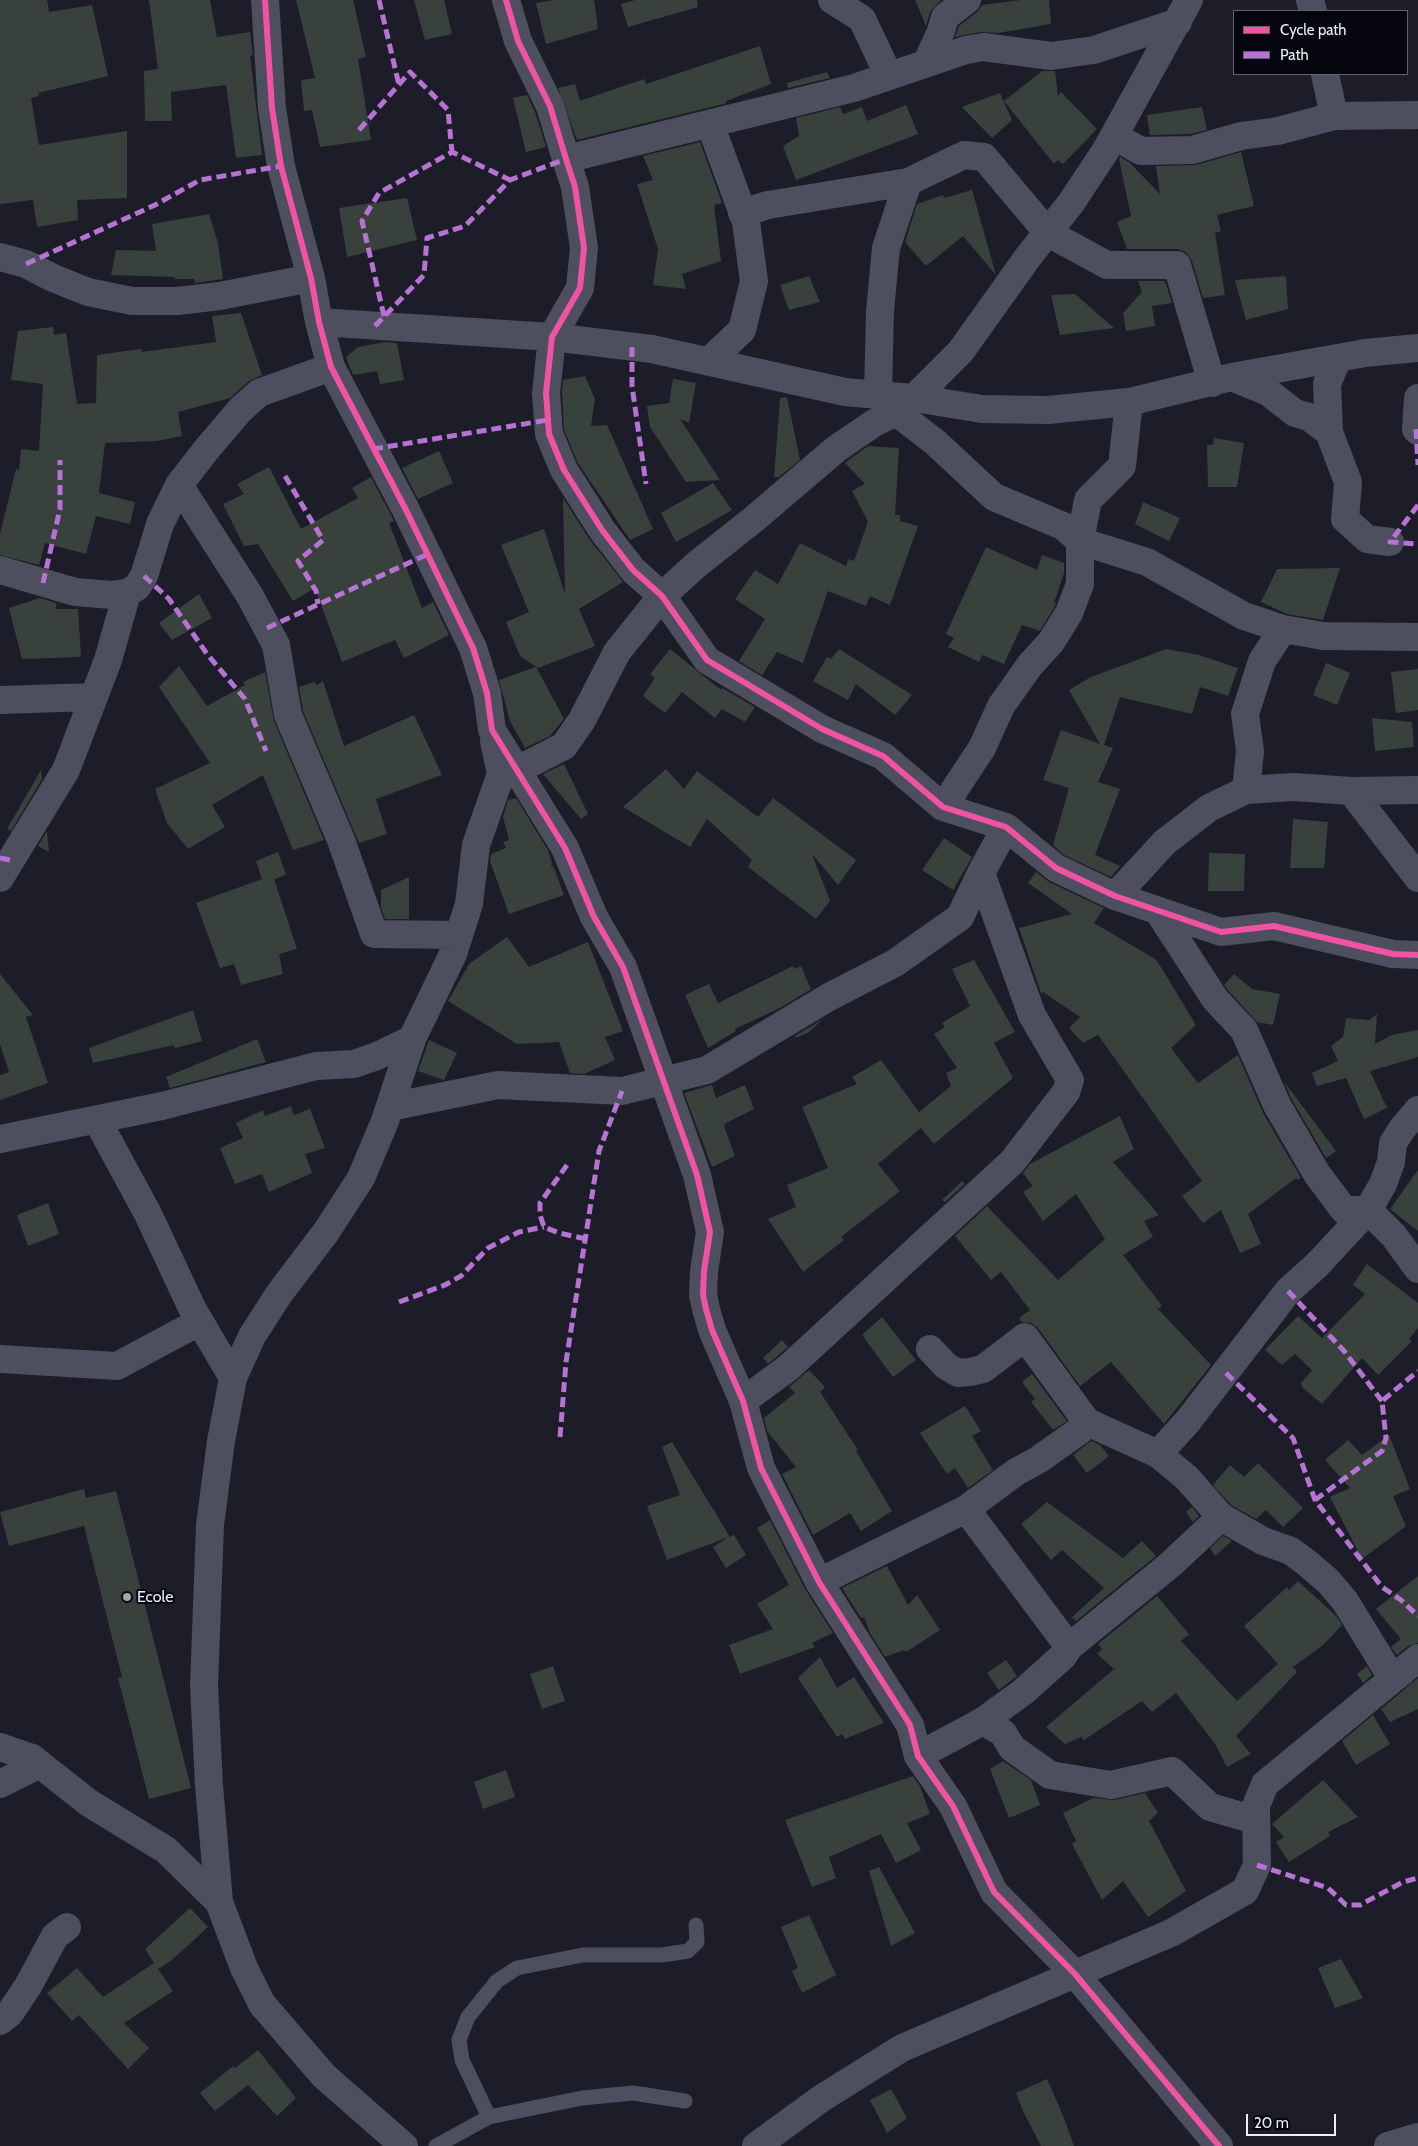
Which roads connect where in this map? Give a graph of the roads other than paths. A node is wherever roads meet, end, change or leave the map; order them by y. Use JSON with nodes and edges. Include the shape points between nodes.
{"nodes":[{"id":1,"x":265,"y":0,"type":"edge"},
{"id":2,"x":506,"y":0,"type":"edge"},
{"id":3,"x":832,"y":0,"type":"edge"},
{"id":4,"x":967,"y":0,"type":"edge"},
{"id":5,"x":1183,"y":11,"type":"edge"},
{"id":6,"x":927,"y":62,"type":"junction"},
{"id":7,"x":1325,"y":75,"type":"edge"},
{"id":8,"x":890,"y":76,"type":"junction"},
{"id":9,"x":1418,"y":115,"type":"edge"},
{"id":10,"x":1334,"y":116,"type":"junction"},
{"id":11,"x":710,"y":124,"type":"junction"},
{"id":12,"x":1114,"y":136,"type":"junction"},
{"id":13,"x":566,"y":159,"type":"junction"},
{"id":14,"x":908,"y":182,"type":"junction"},
{"id":15,"x":742,"y":213,"type":"junction"},
{"id":16,"x":1048,"y":233,"type":"junction"},
{"id":17,"x":0,"y":257,"type":"edge"},
{"id":18,"x":311,"y":278,"type":"junction"},
{"id":19,"x":318,"y":322,"type":"junction"},
{"id":20,"x":552,"y":337,"type":"junction"},
{"id":21,"x":1418,"y":348,"type":"edge"},
{"id":22,"x":1338,"y":358,"type":"junction"},
{"id":23,"x":709,"y":361,"type":"junction"},
{"id":24,"x":331,"y":367,"type":"junction"},
{"id":25,"x":1222,"y":380,"type":"junction"},
{"id":26,"x":1418,"y":398,"type":"edge"},
{"id":27,"x":896,"y":402,"type":"junction"},
{"id":28,"x":1129,"y":402,"type":"junction"},
{"id":29,"x":1418,"y":431,"type":"edge"},
{"id":30,"x":1329,"y":432,"type":"junction"},
{"id":31,"x":179,"y":485,"type":"junction"},
{"id":32,"x":1080,"y":541,"type":"junction"},
{"id":33,"x":1390,"y":542,"type":"dead end"},
{"id":34,"x":0,"y":570,"type":"edge"},
{"id":35,"x":127,"y":593,"type":"junction"},
{"id":36,"x":662,"y":596,"type":"junction"},
{"id":37,"x":1283,"y":629,"type":"junction"},
{"id":38,"x":1418,"y":637,"type":"edge"},
{"id":39,"x":94,"y":697,"type":"junction"},
{"id":40,"x":0,"y":700,"type":"edge"},
{"id":41,"x":492,"y":730,"type":"junction"},
{"id":42,"x":517,"y":770,"type":"junction"},
{"id":43,"x":1246,"y":790,"type":"junction"},
{"id":44,"x":1418,"y":790,"type":"edge"},
{"id":45,"x":1351,"y":791,"type":"junction"},
{"id":46,"x":943,"y":807,"type":"junction"},
{"id":47,"x":1006,"y":827,"type":"junction"},
{"id":48,"x":981,"y":873,"type":"junction"},
{"id":49,"x":0,"y":878,"type":"edge"},
{"id":50,"x":1418,"y":878,"type":"edge"},
{"id":51,"x":1115,"y":896,"type":"junction"},
{"id":52,"x":1158,"y":911,"type":"junction"},
{"id":53,"x":458,"y":935,"type":"junction"},
{"id":54,"x":1418,"y":954,"type":"edge"},
{"id":55,"x":412,"y":1039,"type":"junction"},
{"id":56,"x":666,"y":1082,"type":"junction"},
{"id":57,"x":390,"y":1107,"type":"junction"},
{"id":58,"x":1418,"y":1110,"type":"edge"},
{"id":59,"x":97,"y":1120,"type":"junction"},
{"id":60,"x":0,"y":1139,"type":"edge"},
{"id":61,"x":1368,"y":1210,"type":"junction"},
{"id":62,"x":1418,"y":1269,"type":"edge"},
{"id":63,"x":199,"y":1322,"type":"junction"},
{"id":64,"x":930,"y":1349,"type":"dead end"},
{"id":65,"x":0,"y":1359,"type":"edge"},
{"id":66,"x":232,"y":1378,"type":"junction"},
{"id":67,"x":742,"y":1401,"type":"junction"},
{"id":68,"x":1087,"y":1422,"type":"junction"},
{"id":69,"x":1158,"y":1454,"type":"junction"},
{"id":70,"x":966,"y":1509,"type":"junction"},
{"id":71,"x":1221,"y":1517,"type":"junction"},
{"id":72,"x":819,"y":1582,"type":"junction"},
{"id":73,"x":1069,"y":1647,"type":"junction"},
{"id":74,"x":1410,"y":1665,"type":"edge"},
{"id":75,"x":984,"y":1721,"type":"junction"},
{"id":76,"x":0,"y":1747,"type":"edge"},
{"id":77,"x":918,"y":1756,"type":"junction"},
{"id":78,"x":40,"y":1764,"type":"junction"},
{"id":79,"x":0,"y":1784,"type":"edge"},
{"id":80,"x":1255,"y":1820,"type":"junction"},
{"id":81,"x":219,"y":1902,"type":"junction"},
{"id":82,"x":696,"y":1925,"type":"dead end"},
{"id":83,"x":67,"y":1927,"type":"dead end"},
{"id":84,"x":1075,"y":1974,"type":"junction"},
{"id":85,"x":0,"y":2021,"type":"edge"},
{"id":86,"x":685,"y":2101,"type":"dead end"},
{"id":87,"x":489,"y":2117,"type":"junction"},
{"id":88,"x":1418,"y":2137,"type":"edge"},
{"id":89,"x":396,"y":2144,"type":"edge"},
{"id":90,"x":436,"y":2146,"type":"edge"},
{"id":91,"x":756,"y":2146,"type":"edge"},
{"id":92,"x":1220,"y":2146,"type":"edge"},
{"id":93,"x":1388,"y":2146,"type":"edge"}],
"edges":[{"from":1,"to":18,"type":"street","via":[[272,108],[281,166]]},
{"from":2,"to":13,"type":"street","via":[[518,41],[550,106]]},
{"from":3,"to":8,"type":"street","via":[[862,19]]},
{"from":4,"to":6,"type":"street","via":[[945,17]]},
{"from":5,"to":6,"type":"street","via":[[1094,50],[1051,56],[983,47]]},
{"from":5,"to":12,"type":"street"},
{"from":6,"to":8,"type":"street"},
{"from":7,"to":10,"type":"street"},
{"from":8,"to":11,"type":"street"},
{"from":9,"to":10,"type":"street"},
{"from":10,"to":12,"type":"street","via":[[1192,150],[1142,151]]},
{"from":11,"to":13,"type":"street"},
{"from":11,"to":15,"type":"street"},
{"from":12,"to":16,"type":"street"},
{"from":13,"to":20,"type":"street","via":[[575,187],[584,248],[580,288]]},
{"from":14,"to":15,"type":"street","via":[[768,205]]},
{"from":14,"to":16,"type":"street","via":[[964,155],[984,157]]},
{"from":14,"to":27,"type":"street","via":[[886,248],[880,312]]},
{"from":15,"to":23,"type":"street","via":[[754,281],[742,330]]},
{"from":16,"to":25,"type":"street","via":[[1107,265],[1177,265]]},
{"from":16,"to":27,"type":"street","via":[[961,351]]},
{"from":17,"to":18,"type":"street","via":[[26,264],[88,292],[132,301],[177,301],[220,296]]},
{"from":18,"to":19,"type":"street"},
{"from":19,"to":20,"type":"street"},
{"from":19,"to":24,"type":"street"},
{"from":20,"to":23,"type":"street","via":[[652,349]]},
{"from":20,"to":36,"type":"street","via":[[546,393],[549,434],[564,470],[602,530],[633,570]]},
{"from":21,"to":22,"type":"street"},
{"from":22,"to":25,"type":"street"},
{"from":22,"to":30,"type":"street","via":[[1327,384]]},
{"from":23,"to":27,"type":"street"},
{"from":24,"to":31,"type":"street","via":[[259,393],[206,450]]},
{"from":24,"to":41,"type":"street","via":[[473,648],[487,693]]},
{"from":25,"to":28,"type":"street"},
{"from":25,"to":30,"type":"street","via":[[1268,392]]},
{"from":26,"to":29,"type":"street"},
{"from":27,"to":28,"type":"street","via":[[1048,410]]},
{"from":27,"to":32,"type":"street","via":[[994,497],[1063,526]]},
{"from":27,"to":36,"type":"street"},
{"from":28,"to":32,"type":"street","via":[[1122,466],[1088,500]]},
{"from":30,"to":33,"type":"street","via":[[1348,482],[1345,519],[1367,539]]},
{"from":31,"to":35,"type":"street","via":[[160,524],[144,576]]},
{"from":31,"to":53,"type":"street","via":[[222,550],[276,644],[288,715],[341,840],[374,934]]},
{"from":32,"to":37,"type":"street","via":[[1147,562],[1244,616]]},
{"from":32,"to":46,"type":"street","via":[[1080,584],[1070,613],[1001,706],[982,748]]},
{"from":34,"to":35,"type":"street","via":[[74,592]]},
{"from":35,"to":39,"type":"street"},
{"from":36,"to":42,"type":"street","via":[[617,652],[582,720],[564,746]]},
{"from":36,"to":46,"type":"street","via":[[707,660],[822,728],[883,756]]},
{"from":37,"to":38,"type":"street","via":[[1323,636]]},
{"from":37,"to":43,"type":"street","via":[[1262,661],[1245,714],[1250,751]]},
{"from":39,"to":40,"type":"street"},
{"from":39,"to":49,"type":"street","via":[[66,770]]},
{"from":41,"to":42,"type":"street"},
{"from":41,"to":53,"type":"street","via":[[501,774],[476,845],[469,904]]},
{"from":42,"to":56,"type":"street","via":[[566,848],[594,917],[623,967]]},
{"from":43,"to":45,"type":"street","via":[[1294,787]]},
{"from":43,"to":51,"type":"street","via":[[1209,808],[1165,842]]},
{"from":44,"to":45,"type":"street"},
{"from":45,"to":50,"type":"street"},
{"from":46,"to":47,"type":"street"},
{"from":47,"to":48,"type":"street"},
{"from":47,"to":51,"type":"street","via":[[1056,868]]},
{"from":48,"to":56,"type":"street","via":[[960,917],[895,963],[829,996],[734,1056],[707,1070]]},
{"from":48,"to":67,"type":"street","via":[[1032,1015],[1070,1080],[1066,1092],[1012,1162],[788,1368]]},
{"from":51,"to":52,"type":"street"},
{"from":52,"to":54,"type":"street","via":[[1221,932],[1274,926],[1393,954]]},
{"from":52,"to":61,"type":"street","via":[[1215,999],[1244,1030],[1277,1106],[1317,1174],[1344,1210]]},
{"from":53,"to":55,"type":"street","via":[[453,954]]},
{"from":55,"to":57,"type":"street"},
{"from":55,"to":59,"type":"street","via":[[354,1064],[316,1066]]},
{"from":56,"to":57,"type":"street","via":[[622,1091],[498,1085]]},
{"from":56,"to":67,"type":"street","via":[[689,1148],[710,1232],[704,1271],[706,1308]]},
{"from":57,"to":66,"type":"street","via":[[360,1178],[252,1336]]},
{"from":58,"to":61,"type":"street","via":[[1393,1144],[1392,1162]]},
{"from":59,"to":60,"type":"street"},
{"from":59,"to":63,"type":"street","via":[[148,1214]]},
{"from":61,"to":62,"type":"street","via":[[1394,1236]]},
{"from":61,"to":69,"type":"street","via":[[1288,1292],[1188,1421]]},
{"from":63,"to":65,"type":"street","via":[[116,1366]]},
{"from":63,"to":66,"type":"street"},
{"from":64,"to":68,"type":"street","via":[[946,1366],[958,1372],[970,1372],[983,1369],[1025,1337]]},
{"from":66,"to":81,"type":"street","via":[[210,1525],[205,1657],[209,1785]]},
{"from":67,"to":72,"type":"street","via":[[761,1468]]},
{"from":68,"to":69,"type":"street"},
{"from":68,"to":70,"type":"street","via":[[1079,1431]]},
{"from":69,"to":71,"type":"street","via":[[1187,1478]]},
{"from":70,"to":72,"type":"street"},
{"from":70,"to":73,"type":"street"},
{"from":71,"to":73,"type":"street","via":[[1171,1564]]},
{"from":71,"to":74,"type":"street","via":[[1263,1541],[1291,1551],[1328,1581],[1345,1601],[1389,1673]]},
{"from":72,"to":77,"type":"street","via":[[910,1725]]},
{"from":73,"to":75,"type":"street","via":[[1023,1692]]},
{"from":74,"to":80,"type":"street","via":[[1264,1784]]},
{"from":75,"to":77,"type":"street"},
{"from":75,"to":80,"type":"street","via":[[1002,1733],[1012,1748],[1050,1775],[1111,1785],[1172,1771],[1210,1808]]},
{"from":76,"to":78,"type":"street"},
{"from":77,"to":84,"type":"street","via":[[953,1806],[994,1892]]},
{"from":78,"to":79,"type":"street"},
{"from":78,"to":81,"type":"street","via":[[89,1803],[166,1850]]},
{"from":80,"to":84,"type":"street","via":[[1256,1864],[1245,1891],[1171,1933]]},
{"from":81,"to":89,"type":"street","via":[[244,1968],[262,2004],[324,2076]]},
{"from":82,"to":87,"type":"lane","via":[[698,1942],[688,1951],[662,1955],[583,1956],[517,1968],[497,1981],[468,2017],[459,2040],[462,2060]]},
{"from":83,"to":85,"type":"street","via":[[55,1936],[28,1986],[10,2013]]},
{"from":84,"to":91,"type":"street","via":[[902,2048],[822,2098]]},
{"from":84,"to":92,"type":"street"},
{"from":86,"to":87,"type":"lane","via":[[632,2093],[582,2098]]},
{"from":87,"to":90,"type":"lane"},
{"from":88,"to":93,"type":"street"}]}
